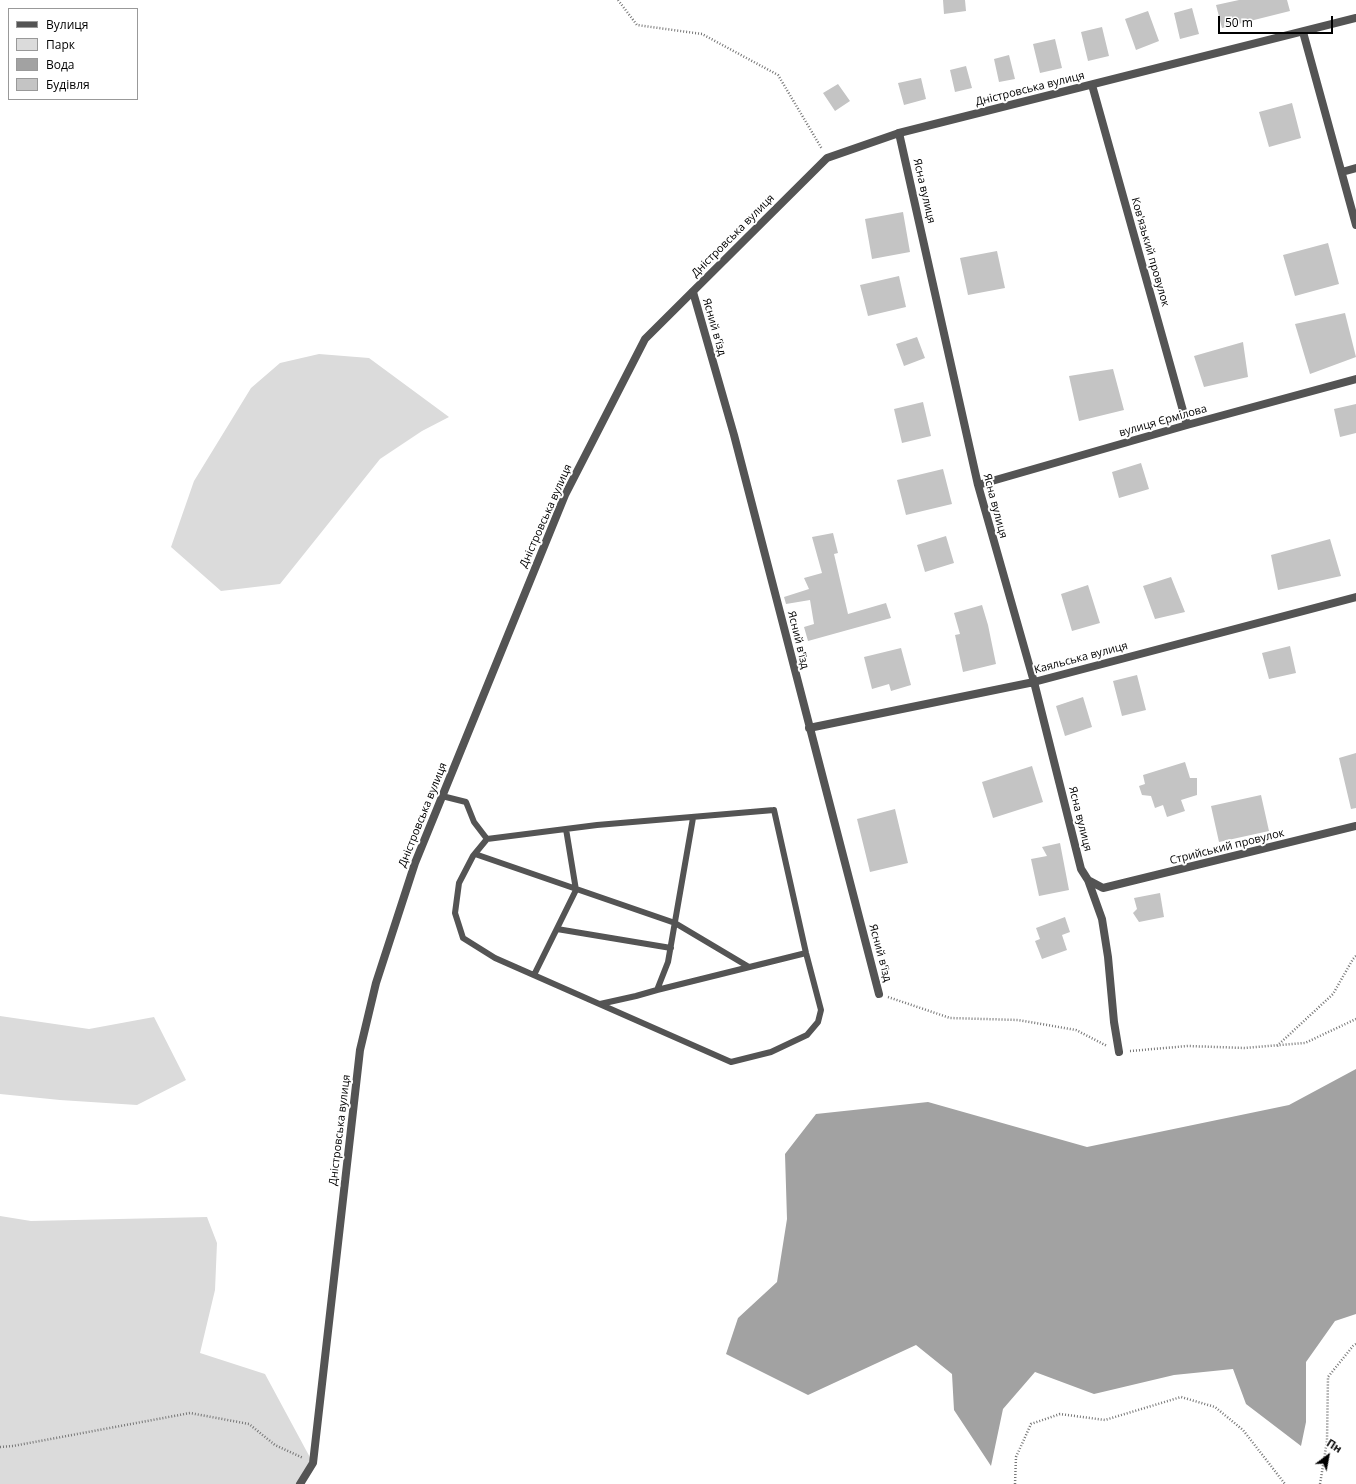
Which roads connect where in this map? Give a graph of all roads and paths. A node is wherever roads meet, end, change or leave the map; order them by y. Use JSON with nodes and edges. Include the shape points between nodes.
{"nodes":[{"id":1,"x":618,"y":0,"type":"edge"},
{"id":2,"x":1356,"y":18,"type":"edge"},
{"id":3,"x":1303,"y":32,"type":"junction"},
{"id":4,"x":1092,"y":84,"type":"junction"},
{"id":5,"x":899,"y":133,"type":"junction"},
{"id":6,"x":827,"y":158,"type":"junction"},
{"id":7,"x":1356,"y":168,"type":"edge"},
{"id":8,"x":1342,"y":172,"type":"junction"},
{"id":9,"x":1356,"y":225,"type":"edge"},
{"id":10,"x":693,"y":292,"type":"junction"},
{"id":11,"x":1356,"y":379,"type":"edge"},
{"id":12,"x":1187,"y":425,"type":"junction"},
{"id":13,"x":978,"y":485,"type":"junction"},
{"id":14,"x":1356,"y":597,"type":"edge"},
{"id":15,"x":1034,"y":682,"type":"junction"},
{"id":16,"x":809,"y":728,"type":"junction"},
{"id":17,"x":442,"y":796,"type":"junction"},
{"id":18,"x":693,"y":818,"type":"junction"},
{"id":19,"x":1356,"y":826,"type":"edge"},
{"id":20,"x":566,"y":829,"type":"junction"},
{"id":21,"x":487,"y":839,"type":"junction"},
{"id":22,"x":475,"y":854,"type":"junction"},
{"id":23,"x":1088,"y":880,"type":"junction"},
{"id":24,"x":576,"y":890,"type":"junction"},
{"id":25,"x":675,"y":924,"type":"junction"},
{"id":26,"x":557,"y":929,"type":"junction"},
{"id":27,"x":671,"y":948,"type":"junction"},
{"id":28,"x":806,"y":953,"type":"junction"},
{"id":29,"x":1356,"y":956,"type":"edge"},
{"id":30,"x":749,"y":967,"type":"junction"},
{"id":31,"x":534,"y":975,"type":"junction"},
{"id":32,"x":658,"y":990,"type":"junction"},
{"id":33,"x":879,"y":994,"type":"joint"},
{"id":34,"x":600,"y":1004,"type":"junction"},
{"id":35,"x":1356,"y":1019,"type":"edge"},
{"id":36,"x":1277,"y":1046,"type":"junction"},
{"id":37,"x":1119,"y":1052,"type":"junction"},
{"id":38,"x":1356,"y":1344,"type":"edge"},
{"id":39,"x":0,"y":1447,"type":"edge"},
{"id":40,"x":313,"y":1463,"type":"junction"},
{"id":41,"x":300,"y":1484,"type":"edge"},
{"id":42,"x":1015,"y":1484,"type":"edge"},
{"id":43,"x":1286,"y":1484,"type":"edge"},
{"id":44,"x":1320,"y":1484,"type":"edge"}],
"edges":[{"from":1,"to":6,"type":"path","via":[[637,25],[702,34],[778,75]]},
{"from":2,"to":3,"type":"street","name":"Дністровська вулиця"},
{"from":3,"to":4,"type":"street","name":"Дністровська вулиця"},
{"from":3,"to":8,"type":"street"},
{"from":4,"to":5,"type":"street","name":"Дністровська вулиця"},
{"from":4,"to":12,"type":"street","name":"Ков'язький провулок"},
{"from":5,"to":6,"type":"street","name":"Дністровська вулиця"},
{"from":5,"to":13,"type":"street","name":"Ясна вулиця"},
{"from":6,"to":10,"type":"street","name":"Дністровська вулиця"},
{"from":7,"to":8,"type":"street"},
{"from":8,"to":9,"type":"street"},
{"from":10,"to":16,"type":"street","name":"Ясний в'їзд","via":[[734,435]]},
{"from":10,"to":17,"type":"street","name":"Дністровська вулиця","via":[[645,339],[565,495]]},
{"from":11,"to":12,"type":"street","name":"вулиця Єрмілова"},
{"from":12,"to":13,"type":"street","name":"вулиця Єрмілова"},
{"from":13,"to":15,"type":"street","name":"Ясна вулиця"},
{"from":14,"to":15,"type":"street","name":"Каяльська вулиця"},
{"from":15,"to":16,"type":"street","name":"Каяльська вулиця"},
{"from":15,"to":23,"type":"street","name":"Ясна вулиця","via":[[1081,869]]},
{"from":16,"to":33,"type":"street","name":"Ясний в'їзд"},
{"from":17,"to":21,"type":"lane","via":[[466,802],[474,822]]},
{"from":17,"to":40,"type":"street","name":"Дністровська вулиця","via":[[415,863],[376,983],[360,1050]]},
{"from":18,"to":20,"type":"lane"},
{"from":18,"to":25,"type":"lane"},
{"from":18,"to":28,"type":"lane","via":[[774,810]]},
{"from":19,"to":23,"type":"street","name":"Стрийський провулок","via":[[1104,888]]},
{"from":20,"to":21,"type":"lane"},
{"from":20,"to":24,"type":"lane"},
{"from":21,"to":22,"type":"lane"},
{"from":22,"to":24,"type":"lane"},
{"from":22,"to":31,"type":"lane","via":[[459,883],[455,913],[463,938],[495,958]]},
{"from":23,"to":37,"type":"street","name":"Ясна вулиця","via":[[1102,919]]},
{"from":24,"to":25,"type":"lane"},
{"from":24,"to":26,"type":"lane"},
{"from":25,"to":27,"type":"lane"},
{"from":25,"to":30,"type":"lane"},
{"from":26,"to":27,"type":"lane"},
{"from":26,"to":31,"type":"lane"},
{"from":27,"to":32,"type":"lane"},
{"from":28,"to":30,"type":"lane"},
{"from":28,"to":34,"type":"lane","via":[[821,1010],[818,1022],[807,1035],[771,1052],[731,1062]]},
{"from":29,"to":36,"type":"path","via":[[1333,994]]},
{"from":30,"to":32,"type":"lane"},
{"from":31,"to":34,"type":"lane"},
{"from":32,"to":34,"type":"lane"},
{"from":33,"to":37,"type":"path","via":[[950,1018],[1018,1020],[1076,1030]]},
{"from":35,"to":36,"type":"path","via":[[1305,1043]]},
{"from":36,"to":37,"type":"path","via":[[1188,1046]]},
{"from":38,"to":44,"type":"path","via":[[1328,1377],[1327,1441]]},
{"from":39,"to":40,"type":"path","via":[[190,1413],[249,1424],[275,1445]]},
{"from":40,"to":41,"type":"street"},
{"from":42,"to":43,"type":"path","via":[[1016,1457],[1031,1424],[1060,1414],[1105,1420],[1181,1397],[1215,1407],[1243,1430]]}]}
